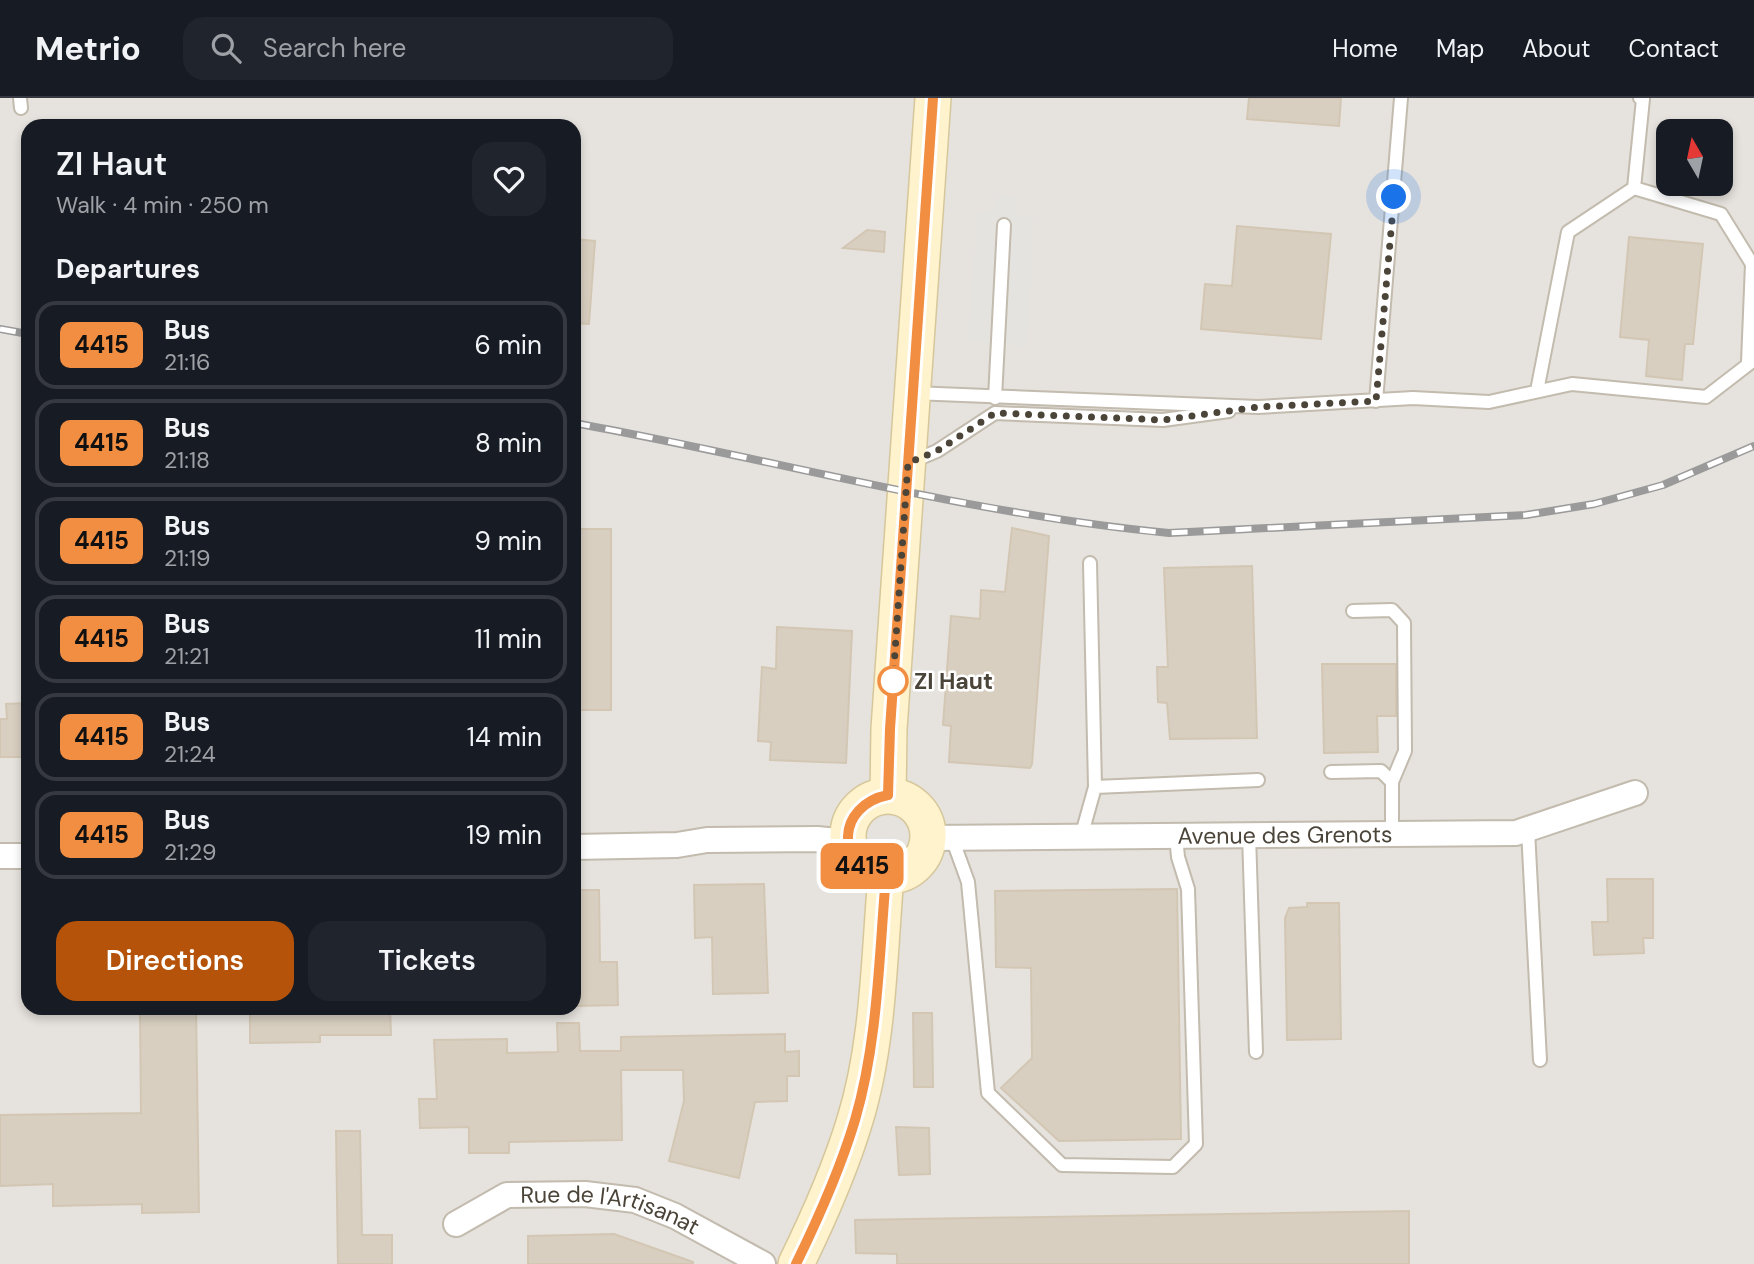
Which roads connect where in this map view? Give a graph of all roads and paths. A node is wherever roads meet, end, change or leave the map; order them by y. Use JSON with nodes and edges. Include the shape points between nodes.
{"nodes":[{"id":1,"x":933,"y":98,"type":"edge"},
{"id":2,"x":1401,"y":98,"type":"edge"},
{"id":3,"x":1640,"y":98,"type":"edge"},
{"id":4,"x":1634,"y":188,"type":"junction"},
{"id":5,"x":1004,"y":225,"type":"dead end"},
{"id":6,"x":1751,"y":361,"type":"edge"},
{"id":7,"x":1537,"y":391,"type":"junction"},
{"id":8,"x":913,"y":393,"type":"junction"},
{"id":9,"x":995,"y":398,"type":"junction"},
{"id":10,"x":1376,"y":401,"type":"junction"},
{"id":11,"x":1258,"y":407,"type":"junction"},
{"id":12,"x":908,"y":463,"type":"junction"},
{"id":13,"x":1090,"y":563,"type":"dead end"},
{"id":14,"x":1353,"y":611,"type":"dead end"},
{"id":15,"x":1331,"y":772,"type":"dead end"},
{"id":16,"x":1258,"y":780,"type":"dead end"},
{"id":17,"x":1392,"y":782,"type":"junction"},
{"id":18,"x":1095,"y":787,"type":"junction"},
{"id":19,"x":1635,"y":793,"type":"dead end"},
{"id":20,"x":888,"y":795,"type":"junction"},
{"id":21,"x":1528,"y":830,"type":"junction"},
{"id":22,"x":1392,"y":834,"type":"junction"},
{"id":23,"x":1248,"y":835,"type":"junction"},
{"id":24,"x":1176,"y":836,"type":"junction"},
{"id":25,"x":1081,"y":837,"type":"junction"},
{"id":26,"x":940,"y":838,"type":"junction"},
{"id":27,"x":848,"y":842,"type":"junction"},
{"id":28,"x":581,"y":847,"type":"edge"},
{"id":29,"x":0,"y":856,"type":"edge"},
{"id":30,"x":21,"y":856,"type":"edge"},
{"id":31,"x":886,"y":876,"type":"junction"},
{"id":32,"x":1256,"y":1052,"type":"dead end"},
{"id":33,"x":1540,"y":1060,"type":"dead end"},
{"id":34,"x":456,"y":1224,"type":"dead end"},
{"id":35,"x":763,"y":1264,"type":"edge"},
{"id":36,"x":796,"y":1264,"type":"edge"}],
"edges":[{"from":1,"to":8,"type":"main road"},
{"from":2,"to":10,"type":"lane"},
{"from":3,"to":4,"type":"lane"},
{"from":4,"to":6,"type":"lane","via":[[1721,214],[1752,264]]},
{"from":4,"to":7,"type":"lane","via":[[1568,232]]},
{"from":5,"to":9,"type":"lane"},
{"from":6,"to":7,"type":"lane","via":[[1706,397],[1572,384]]},
{"from":7,"to":10,"type":"lane","via":[[1489,402]]},
{"from":8,"to":9,"type":"lane"},
{"from":8,"to":12,"type":"main road"},
{"from":9,"to":11,"type":"lane"},
{"from":10,"to":11,"type":"lane"},
{"from":11,"to":12,"type":"lane","via":[[1163,420],[995,413],[937,451]]},
{"from":12,"to":20,"type":"main road"},
{"from":13,"to":18,"type":"lane"},
{"from":14,"to":17,"type":"lane","via":[[1392,610],[1404,622],[1405,751]]},
{"from":15,"to":17,"type":"lane","via":[[1381,771]]},
{"from":16,"to":18,"type":"lane"},
{"from":17,"to":22,"type":"lane"},
{"from":18,"to":25,"type":"lane"},
{"from":19,"to":21,"type":"street","name":"Avenue des Grenots"},
{"from":20,"to":26,"type":"main road","via":[[919,809]]},
{"from":20,"to":27,"type":"main road","via":[[860,806],[851,818]]},
{"from":21,"to":22,"type":"street","name":"Avenue des Grenots"},
{"from":21,"to":33,"type":"lane"},
{"from":22,"to":23,"type":"street","name":"Avenue des Grenots"},
{"from":23,"to":24,"type":"street","name":"Avenue des Grenots"},
{"from":23,"to":32,"type":"lane"},
{"from":24,"to":25,"type":"street","name":"Avenue des Grenots"},
{"from":24,"to":26,"type":"lane","via":[[1188,889],[1196,1144],[1173,1167],[1062,1165],[988,1093],[968,882]]},
{"from":25,"to":26,"type":"street","name":"Avenue des Grenots"},
{"from":26,"to":31,"type":"main road","via":[[919,862],[900,874]]},
{"from":27,"to":28,"type":"street","via":[[707,840]]},
{"from":27,"to":31,"type":"main road","via":[[864,868]]},
{"from":29,"to":30,"type":"street"},
{"from":31,"to":36,"type":"main road","via":[[873,1030],[856,1118],[826,1204]]},
{"from":34,"to":35,"type":"street","name":"Rue de l'Artisanat","via":[[507,1195],[585,1194],[635,1200],[675,1216]]}]}
